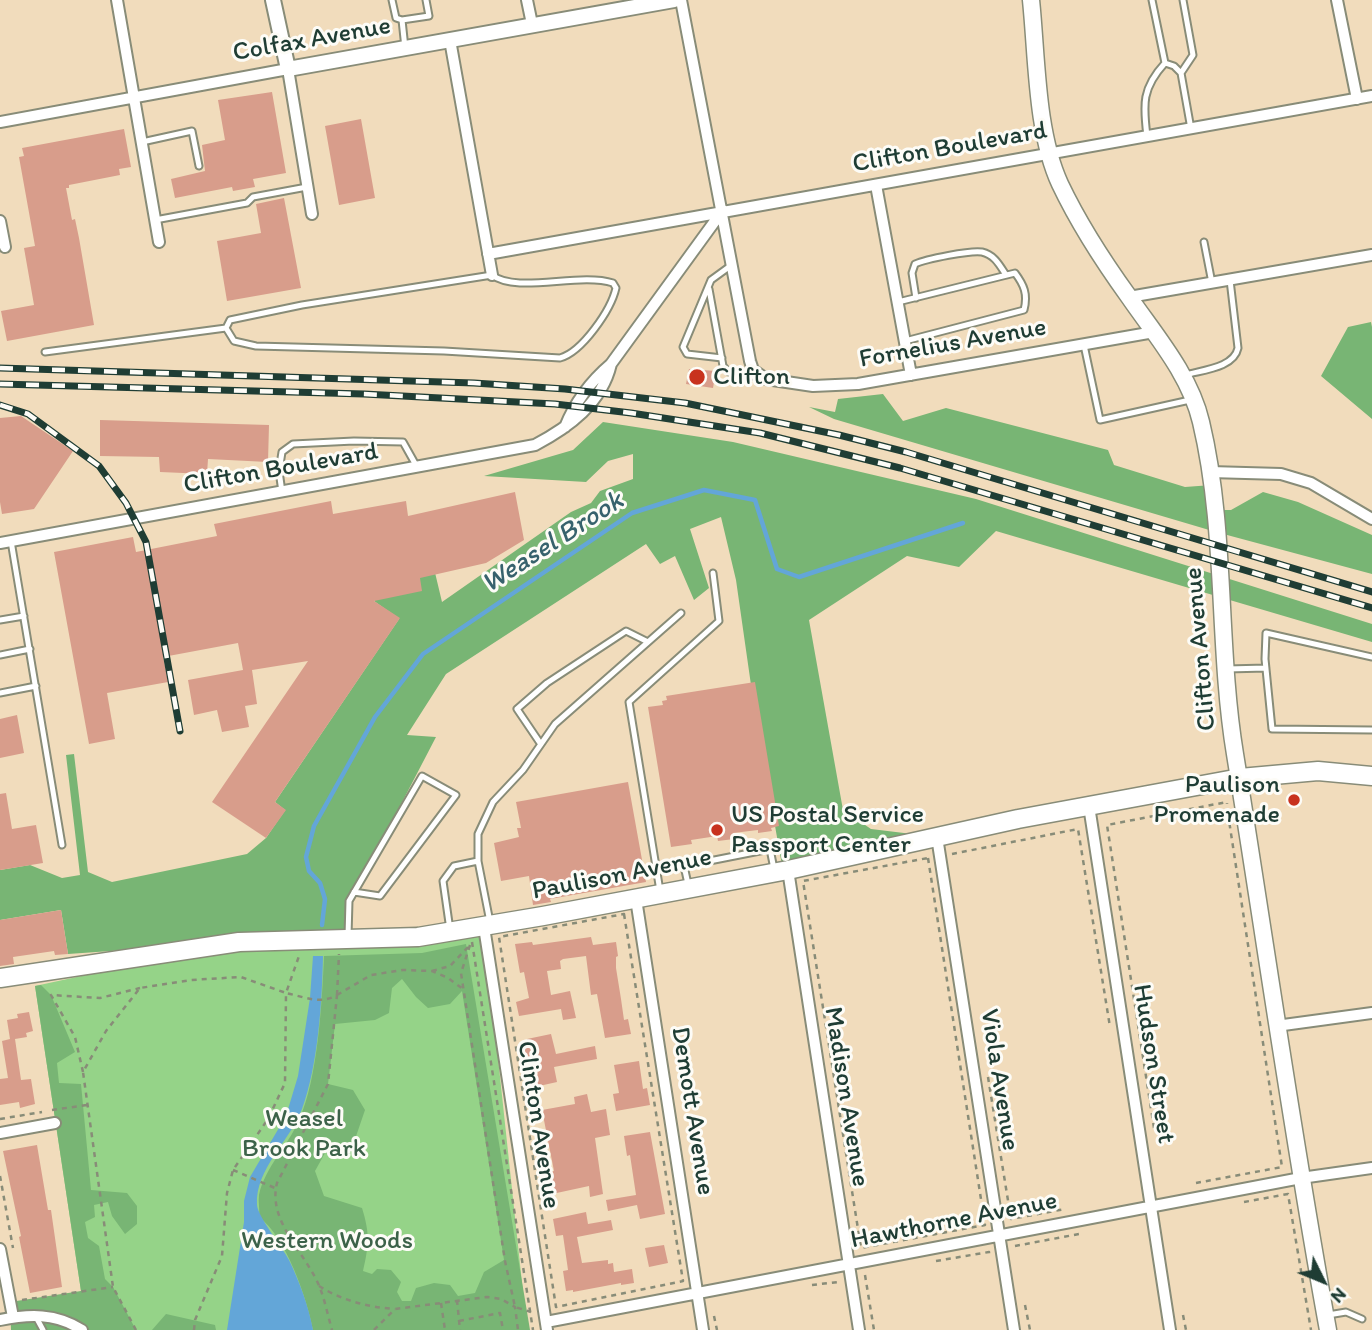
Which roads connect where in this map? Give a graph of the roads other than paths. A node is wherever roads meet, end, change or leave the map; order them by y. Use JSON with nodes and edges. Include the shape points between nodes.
{"nodes":[{"id":1,"x":117,"y":0,"type":"edge"},
{"id":2,"x":274,"y":0,"type":"edge"},
{"id":3,"x":392,"y":0,"type":"edge"},
{"id":4,"x":426,"y":0,"type":"edge"},
{"id":5,"x":527,"y":0,"type":"edge"},
{"id":6,"x":674,"y":0,"type":"edge"},
{"id":7,"x":681,"y":0,"type":"edge"},
{"id":8,"x":1031,"y":0,"type":"edge"},
{"id":9,"x":1152,"y":0,"type":"edge"},
{"id":10,"x":1183,"y":0,"type":"edge"},
{"id":11,"x":1337,"y":0,"type":"edge"},
{"id":12,"x":402,"y":20,"type":"junction"},
{"id":13,"x":532,"y":24,"type":"junction"},
{"id":14,"x":450,"y":40,"type":"junction"},
{"id":15,"x":405,"y":48,"type":"junction"},
{"id":16,"x":1165,"y":63,"type":"junction"},
{"id":17,"x":288,"y":69,"type":"junction"},
{"id":18,"x":1181,"y":73,"type":"junction"},
{"id":19,"x":1372,"y":96,"type":"edge"},
{"id":20,"x":134,"y":97,"type":"junction"},
{"id":21,"x":1357,"y":99,"type":"junction"},
{"id":22,"x":0,"y":122,"type":"edge"},
{"id":23,"x":1191,"y":129,"type":"junction"},
{"id":24,"x":1147,"y":136,"type":"junction"},
{"id":25,"x":142,"y":142,"type":"junction"},
{"id":26,"x":1048,"y":153,"type":"junction"},
{"id":27,"x":199,"y":166,"type":"dead end"},
{"id":28,"x":876,"y":185,"type":"junction"},
{"id":29,"x":307,"y":187,"type":"junction"},
{"id":30,"x":723,"y":210,"type":"junction"},
{"id":31,"x":312,"y":214,"type":"dead end"},
{"id":32,"x":155,"y":220,"type":"junction"},
{"id":33,"x":0,"y":221,"type":"edge"},
{"id":34,"x":159,"y":242,"type":"dead end"},
{"id":35,"x":1204,"y":242,"type":"dead end"},
{"id":36,"x":5,"y":247,"type":"dead end"},
{"id":37,"x":488,"y":254,"type":"junction"},
{"id":38,"x":1372,"y":255,"type":"edge"},
{"id":39,"x":733,"y":264,"type":"junction"},
{"id":40,"x":492,"y":275,"type":"junction"},
{"id":41,"x":1006,"y":275,"type":"junction"},
{"id":42,"x":1230,"y":280,"type":"junction"},
{"id":43,"x":1212,"y":283,"type":"junction"},
{"id":44,"x":709,"y":289,"type":"junction"},
{"id":45,"x":1129,"y":297,"type":"junction"},
{"id":46,"x":916,"y":298,"type":"junction"},
{"id":47,"x":898,"y":302,"type":"junction"},
{"id":48,"x":226,"y":328,"type":"junction"},
{"id":49,"x":1154,"y":332,"type":"junction"},
{"id":50,"x":905,"y":341,"type":"junction"},
{"id":51,"x":1084,"y":345,"type":"junction"},
{"id":52,"x":45,"y":352,"type":"dead end"},
{"id":53,"x":722,"y":358,"type":"junction"},
{"id":54,"x":911,"y":374,"type":"junction"},
{"id":55,"x":759,"y":376,"type":"junction"},
{"id":56,"x":1182,"y":376,"type":"junction"},
{"id":57,"x":1193,"y":399,"type":"junction"},
{"id":58,"x":417,"y":467,"type":"junction"},
{"id":59,"x":1210,"y":472,"type":"junction"},
{"id":60,"x":282,"y":492,"type":"junction"},
{"id":61,"x":1372,"y":519,"type":"edge"},
{"id":62,"x":6,"y":542,"type":"edge"},
{"id":63,"x":713,"y":573,"type":"dead end"},
{"id":64,"x":681,"y":613,"type":"dead end"},
{"id":65,"x":24,"y":616,"type":"junction"},
{"id":66,"x":0,"y":620,"type":"edge"},
{"id":67,"x":648,"y":642,"type":"junction"},
{"id":68,"x":30,"y":649,"type":"junction"},
{"id":69,"x":0,"y":655,"type":"edge"},
{"id":70,"x":1372,"y":657,"type":"edge"},
{"id":71,"x":1266,"y":668,"type":"junction"},
{"id":72,"x":1227,"y":669,"type":"junction"},
{"id":73,"x":36,"y":686,"type":"junction"},
{"id":74,"x":0,"y":693,"type":"edge"},
{"id":75,"x":1372,"y":720,"type":"edge"},
{"id":76,"x":1371,"y":729,"type":"edge"},
{"id":77,"x":540,"y":743,"type":"junction"},
{"id":78,"x":1372,"y":776,"type":"edge"},
{"id":79,"x":1240,"y":778,"type":"junction"},
{"id":80,"x":1089,"y":806,"type":"junction"},
{"id":81,"x":937,"y":837,"type":"junction"},
{"id":82,"x":62,"y":845,"type":"dead end"},
{"id":83,"x":478,"y":861,"type":"junction"},
{"id":84,"x":781,"y":871,"type":"junction"},
{"id":85,"x":354,"y":892,"type":"junction"},
{"id":86,"x":661,"y":894,"type":"junction"},
{"id":87,"x":636,"y":899,"type":"junction"},
{"id":88,"x":487,"y":926,"type":"junction"},
{"id":89,"x":455,"y":938,"type":"junction"},
{"id":90,"x":343,"y":947,"type":"junction"},
{"id":91,"x":0,"y":978,"type":"edge"},
{"id":92,"x":1372,"y":1013,"type":"edge"},
{"id":93,"x":1276,"y":1026,"type":"junction"},
{"id":94,"x":55,"y":1123,"type":"dead end"},
{"id":95,"x":0,"y":1133,"type":"edge"},
{"id":96,"x":1372,"y":1168,"type":"edge"},
{"id":97,"x":1301,"y":1178,"type":"junction"},
{"id":98,"x":1152,"y":1206,"type":"junction"},
{"id":99,"x":1001,"y":1236,"type":"junction"},
{"id":100,"x":0,"y":1249,"type":"edge"},
{"id":101,"x":849,"y":1264,"type":"junction"},
{"id":102,"x":698,"y":1291,"type":"junction"},
{"id":103,"x":35,"y":1314,"type":"junction"},
{"id":104,"x":1354,"y":1314,"type":"junction"},
{"id":105,"x":13,"y":1317,"type":"junction"},
{"id":106,"x":1362,"y":1319,"type":"dead end"},
{"id":107,"x":0,"y":1320,"type":"edge"},
{"id":108,"x":1327,"y":1323,"type":"edge"},
{"id":109,"x":1354,"y":1324,"type":"dead end"},
{"id":110,"x":546,"y":1326,"type":"edge"},
{"id":111,"x":43,"y":1330,"type":"edge"},
{"id":112,"x":82,"y":1330,"type":"edge"},
{"id":113,"x":703,"y":1330,"type":"edge"},
{"id":114,"x":859,"y":1330,"type":"edge"},
{"id":115,"x":1014,"y":1330,"type":"edge"},
{"id":116,"x":1170,"y":1330,"type":"edge"}],
"edges":[{"from":1,"to":20,"type":"street"},
{"from":2,"to":17,"type":"street"},
{"from":3,"to":12,"type":"lane","via":[[396,18]]},
{"from":4,"to":12,"type":"lane","via":[[429,16]]},
{"from":5,"to":13,"type":"street"},
{"from":6,"to":13,"type":"street","name":"Colfax Avenue"},
{"from":7,"to":30,"type":"street"},
{"from":8,"to":26,"type":"main road","name":"Clifton Avenue"},
{"from":9,"to":16,"type":"lane"},
{"from":10,"to":18,"type":"lane","via":[[1193,55]]},
{"from":11,"to":21,"type":"street"},
{"from":12,"to":15,"type":"lane"},
{"from":13,"to":14,"type":"street","name":"Colfax Avenue"},
{"from":14,"to":15,"type":"street","name":"Colfax Avenue"},
{"from":14,"to":37,"type":"street"},
{"from":15,"to":17,"type":"street","name":"Colfax Avenue"},
{"from":16,"to":18,"type":"lane"},
{"from":16,"to":24,"type":"lane","via":[[1147,87]]},
{"from":17,"to":20,"type":"street","name":"Colfax Avenue"},
{"from":17,"to":29,"type":"street"},
{"from":18,"to":23,"type":"lane"},
{"from":19,"to":21,"type":"street","name":"Clifton Boulevard"},
{"from":20,"to":22,"type":"street","name":"Colfax Avenue"},
{"from":20,"to":25,"type":"street"},
{"from":21,"to":23,"type":"street","name":"Clifton Boulevard"},
{"from":23,"to":24,"type":"street","name":"Clifton Boulevard"},
{"from":24,"to":26,"type":"street","name":"Clifton Boulevard"},
{"from":25,"to":27,"type":"lane","via":[[192,131]]},
{"from":25,"to":32,"type":"street"},
{"from":26,"to":28,"type":"street","name":"Clifton Boulevard"},
{"from":26,"to":45,"type":"main road","name":"Clifton Avenue","via":[[1081,224]]},
{"from":28,"to":30,"type":"street","name":"Clifton Boulevard"},
{"from":28,"to":47,"type":"street"},
{"from":29,"to":31,"type":"street"},
{"from":29,"to":32,"type":"lane"},
{"from":30,"to":37,"type":"street"},
{"from":30,"to":39,"type":"street"},
{"from":30,"to":58,"type":"street","name":"Clifton Boulevard","via":[[611,364],[607,382],[582,415],[535,445]]},
{"from":32,"to":34,"type":"street"},
{"from":33,"to":36,"type":"street"},
{"from":35,"to":43,"type":"lane"},
{"from":37,"to":40,"type":"street"},
{"from":38,"to":42,"type":"street"},
{"from":39,"to":44,"type":"lane","via":[[715,276]]},
{"from":39,"to":55,"type":"street","via":[[750,361]]},
{"from":40,"to":48,"type":"lane","via":[[302,305],[230,320]]},
{"from":40,"to":48,"type":"lane","via":[[508,283],[595,279],[616,288],[589,336],[560,358],[256,346],[234,341]]},
{"from":41,"to":46,"type":"lane"},
{"from":41,"to":46,"type":"lane","via":[[996,260],[982,252],[926,259],[915,264],[912,274]]},
{"from":41,"to":50,"type":"lane","via":[[1016,273],[1025,285],[1024,310]]},
{"from":42,"to":43,"type":"street"},
{"from":42,"to":56,"type":"lane","via":[[1237,355],[1227,363]]},
{"from":43,"to":45,"type":"street"},
{"from":44,"to":53,"type":"lane"},
{"from":44,"to":53,"type":"lane","via":[[683,348],[687,354]]},
{"from":45,"to":49,"type":"main road","name":"Clifton Avenue"},
{"from":46,"to":47,"type":"lane"},
{"from":47,"to":50,"type":"street"},
{"from":48,"to":52,"type":"lane"},
{"from":49,"to":51,"type":"street","name":"Fornelius Avenue"},
{"from":49,"to":56,"type":"main road","name":"Clifton Avenue"},
{"from":50,"to":54,"type":"street"},
{"from":51,"to":54,"type":"street","name":"Fornelius Avenue"},
{"from":51,"to":57,"type":"lane","via":[[1100,420]]},
{"from":53,"to":55,"type":"lane","via":[[726,370],[736,375]]},
{"from":54,"to":55,"type":"street","name":"Fornelius Avenue","via":[[835,386]]},
{"from":56,"to":57,"type":"main road","name":"Clifton Avenue"},
{"from":57,"to":59,"type":"main road","name":"Clifton Avenue"},
{"from":58,"to":60,"type":"street","name":"Clifton Boulevard"},
{"from":58,"to":60,"type":"lane","via":[[403,442],[293,444],[282,452]]},
{"from":59,"to":61,"type":"street","via":[[1281,474],[1311,483]]},
{"from":59,"to":72,"type":"main road","name":"Clifton Avenue"},
{"from":60,"to":62,"type":"street","name":"Clifton Boulevard"},
{"from":62,"to":65,"type":"lane"},
{"from":63,"to":86,"type":"lane","via":[[719,621],[629,702]]},
{"from":64,"to":67,"type":"lane"},
{"from":65,"to":66,"type":"lane"},
{"from":65,"to":68,"type":"lane"},
{"from":67,"to":77,"type":"lane","via":[[555,724]]},
{"from":67,"to":77,"type":"lane","via":[[626,631],[547,683],[517,709]]},
{"from":68,"to":69,"type":"lane"},
{"from":68,"to":73,"type":"lane"},
{"from":70,"to":71,"type":"lane","via":[[1266,633]]},
{"from":71,"to":72,"type":"lane"},
{"from":71,"to":76,"type":"lane","via":[[1272,729]]},
{"from":72,"to":79,"type":"main road","name":"Clifton Avenue"},
{"from":73,"to":74,"type":"lane"},
{"from":73,"to":82,"type":"lane"},
{"from":75,"to":76,"type":"lane"},
{"from":77,"to":83,"type":"lane","via":[[523,770],[493,802],[478,834]]},
{"from":78,"to":79,"type":"main road","name":"Paulison Avenue","via":[[1318,771]]},
{"from":79,"to":80,"type":"main road","name":"Paulison Avenue"},
{"from":79,"to":93,"type":"main road","name":"Clifton Avenue"},
{"from":80,"to":81,"type":"main road","name":"Paulison Avenue"},
{"from":80,"to":98,"type":"street","name":"Hudson Street"},
{"from":81,"to":84,"type":"main road","name":"Paulison Avenue"},
{"from":81,"to":99,"type":"street","name":"Viola Avenue"},
{"from":83,"to":88,"type":"lane"},
{"from":83,"to":89,"type":"lane","via":[[454,866],[443,881]]},
{"from":84,"to":86,"type":"main road","name":"Paulison Avenue"},
{"from":84,"to":101,"type":"street","name":"Madison Avenue"},
{"from":85,"to":85,"type":"lane","via":[[422,776],[456,795],[380,896]]},
{"from":85,"to":90,"type":"lane"},
{"from":86,"to":87,"type":"main road","name":"Paulison Avenue"},
{"from":87,"to":88,"type":"main road","name":"Paulison Avenue"},
{"from":87,"to":102,"type":"street","name":"Demott Avenue"},
{"from":88,"to":89,"type":"main road","name":"Paulison Avenue"},
{"from":88,"to":110,"type":"street","name":"Clinton Avenue"},
{"from":89,"to":90,"type":"main road","name":"Paulison Avenue","via":[[418,937]]},
{"from":90,"to":91,"type":"main road","name":"Paulison Avenue","via":[[239,942]]},
{"from":92,"to":93,"type":"street"},
{"from":93,"to":97,"type":"main road","name":"Clifton Avenue"},
{"from":94,"to":95,"type":"street"},
{"from":96,"to":97,"type":"street","name":"Hawthorne Avenue"},
{"from":97,"to":98,"type":"street","name":"Hawthorne Avenue"},
{"from":97,"to":108,"type":"main road","name":"Clifton Avenue"},
{"from":98,"to":99,"type":"street","name":"Hawthorne Avenue"},
{"from":98,"to":116,"type":"street","name":"Hudson Street"},
{"from":99,"to":101,"type":"street","name":"Hawthorne Avenue"},
{"from":99,"to":115,"type":"street","name":"Viola Avenue"},
{"from":100,"to":105,"type":"street"},
{"from":101,"to":102,"type":"street","name":"Hawthorne Avenue"},
{"from":101,"to":114,"type":"street","name":"Madison Avenue"},
{"from":102,"to":110,"type":"street","name":"Hawthorne Avenue"},
{"from":102,"to":113,"type":"street","name":"Demott Avenue"},
{"from":103,"to":105,"type":"street"},
{"from":103,"to":111,"type":"lane"},
{"from":103,"to":112,"type":"street","via":[[61,1319]]},
{"from":104,"to":106,"type":"lane"},
{"from":104,"to":108,"type":"lane","via":[[1346,1312]]},
{"from":104,"to":109,"type":"lane"},
{"from":105,"to":107,"type":"street"}]}
